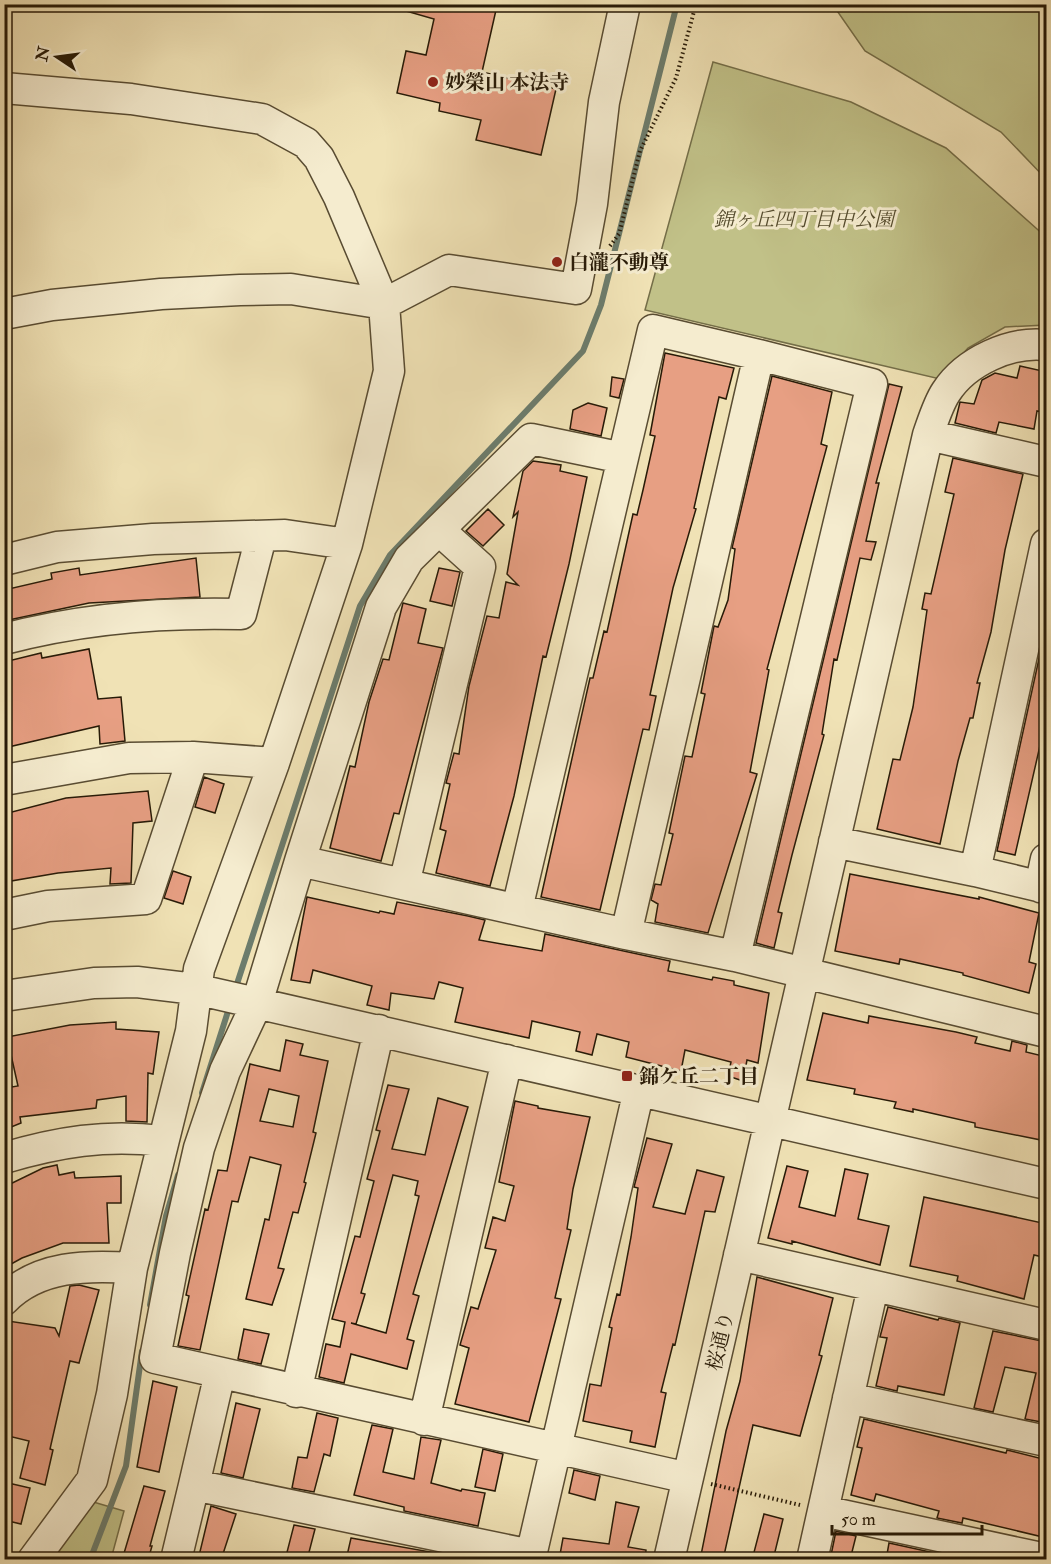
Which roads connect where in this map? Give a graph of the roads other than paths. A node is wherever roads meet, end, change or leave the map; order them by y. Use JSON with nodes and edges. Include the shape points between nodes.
{"nodes":[{"id":1,"x":625,"y":4,"type":"edge"},
{"id":2,"x":4,"y":88,"type":"edge"},
{"id":3,"x":384,"y":304,"type":"junction"},
{"id":4,"x":4,"y":314,"type":"edge"},
{"id":5,"x":1047,"y":345,"type":"edge"},
{"id":6,"x":759,"y":355,"type":"junction"},
{"id":7,"x":928,"y":435,"type":"junction"},
{"id":8,"x":623,"y":458,"type":"junction"},
{"id":9,"x":1047,"y":462,"type":"edge"},
{"id":10,"x":439,"y":530,"type":"junction"},
{"id":11,"x":261,"y":537,"type":"junction"},
{"id":12,"x":347,"y":544,"type":"junction"},
{"id":13,"x":1047,"y":544,"type":"edge"},
{"id":14,"x":4,"y":560,"type":"edge"},
{"id":15,"x":4,"y":639,"type":"edge"},
{"id":16,"x":193,"y":757,"type":"junction"},
{"id":17,"x":274,"y":764,"type":"junction"},
{"id":18,"x":4,"y":780,"type":"edge"},
{"id":19,"x":834,"y":842,"type":"junction"},
{"id":20,"x":300,"y":861,"type":"junction"},
{"id":21,"x":975,"y":871,"type":"junction"},
{"id":22,"x":1044,"y":878,"type":"edge"},
{"id":23,"x":404,"y":884,"type":"junction"},
{"id":24,"x":517,"y":909,"type":"junction"},
{"id":25,"x":4,"y":915,"type":"edge"},
{"id":26,"x":626,"y":934,"type":"junction"},
{"id":27,"x":735,"y":956,"type":"junction"},
{"id":28,"x":803,"y":972,"type":"junction"},
{"id":29,"x":4,"y":996,"type":"edge"},
{"id":30,"x":227,"y":996,"type":"junction"},
{"id":31,"x":379,"y":1030,"type":"junction"},
{"id":32,"x":1047,"y":1032,"type":"edge"},
{"id":33,"x":507,"y":1060,"type":"junction"},
{"id":34,"x":639,"y":1090,"type":"junction"},
{"id":35,"x":769,"y":1121,"type":"junction"},
{"id":36,"x":162,"y":1141,"type":"junction"},
{"id":37,"x":4,"y":1158,"type":"edge"},
{"id":38,"x":1047,"y":1184,"type":"edge"},
{"id":39,"x":739,"y":1255,"type":"junction"},
{"id":40,"x":132,"y":1268,"type":"junction"},
{"id":41,"x":873,"y":1287,"type":"junction"},
{"id":42,"x":4,"y":1300,"type":"edge"},
{"id":43,"x":1047,"y":1325,"type":"edge"},
{"id":44,"x":220,"y":1373,"type":"junction"},
{"id":45,"x":296,"y":1392,"type":"junction"},
{"id":46,"x":848,"y":1398,"type":"junction"},
{"id":47,"x":424,"y":1420,"type":"junction"},
{"id":48,"x":1047,"y":1441,"type":"edge"},
{"id":49,"x":555,"y":1450,"type":"junction"},
{"id":50,"x":675,"y":1475,"type":"dead end"},
{"id":51,"x":194,"y":1485,"type":"junction"},
{"id":52,"x":823,"y":1511,"type":"junction"},
{"id":53,"x":530,"y":1557,"type":"edge"},
{"id":54,"x":1047,"y":1559,"type":"edge"},
{"id":55,"x":33,"y":1560,"type":"edge"},
{"id":56,"x":176,"y":1560,"type":"edge"},
{"id":57,"x":669,"y":1560,"type":"edge"},
{"id":58,"x":812,"y":1560,"type":"edge"}],
"edges":[{"from":1,"to":3,"type":"street","via":[[604,102],[592,204],[576,289],[449,270]]},
{"from":2,"to":3,"type":"street","via":[[186,107],[262,119],[286,130],[306,143],[319,158]]},
{"from":3,"to":4,"type":"street","via":[[291,290],[240,290],[52,305]]},
{"from":3,"to":12,"type":"street","via":[[389,371]]},
{"from":5,"to":7,"type":"street","name":"桜通り","via":[[1012,346],[960,373],[945,393]]},
{"from":6,"to":8,"type":"street","via":[[653,330]]},
{"from":6,"to":26,"type":"street"},
{"from":6,"to":27,"type":"street","via":[[872,384]]},
{"from":7,"to":9,"type":"street"},
{"from":7,"to":19,"type":"street","name":"桜通り"},
{"from":8,"to":10,"type":"street","via":[[531,439]]},
{"from":8,"to":24,"type":"street"},
{"from":10,"to":20,"type":"street","via":[[409,559],[381,607]]},
{"from":10,"to":23,"type":"street","via":[[480,567]]},
{"from":11,"to":12,"type":"street"},
{"from":11,"to":14,"type":"street","via":[[90,544],[57,547]]},
{"from":11,"to":15,"type":"street","via":[[241,614],[180,612],[118,617]]},
{"from":12,"to":17,"type":"street"},
{"from":13,"to":21,"type":"street"},
{"from":16,"to":17,"type":"street"},
{"from":16,"to":18,"type":"street","via":[[119,759]]},
{"from":16,"to":25,"type":"street","via":[[146,899],[48,906]]},
{"from":17,"to":30,"type":"street","via":[[199,969]]},
{"from":19,"to":21,"type":"street"},
{"from":19,"to":28,"type":"street","name":"桜通り"},
{"from":20,"to":23,"type":"street"},
{"from":20,"to":30,"type":"street"},
{"from":21,"to":22,"type":"street"},
{"from":23,"to":24,"type":"street"},
{"from":24,"to":26,"type":"street"},
{"from":26,"to":27,"type":"street"},
{"from":27,"to":28,"type":"street"},
{"from":28,"to":32,"type":"street"},
{"from":28,"to":35,"type":"street","name":"桜通り"},
{"from":29,"to":30,"type":"street","via":[[94,983],[137,982]]},
{"from":30,"to":31,"type":"street"},
{"from":30,"to":36,"type":"street","via":[[191,1031]]},
{"from":30,"to":44,"type":"street","via":[[225,1071],[199,1148],[155,1358]]},
{"from":31,"to":33,"type":"street"},
{"from":31,"to":45,"type":"street"},
{"from":33,"to":34,"type":"street"},
{"from":33,"to":47,"type":"street"},
{"from":34,"to":35,"type":"street"},
{"from":34,"to":49,"type":"street"},
{"from":35,"to":38,"type":"street"},
{"from":35,"to":39,"type":"street","name":"桜通り"},
{"from":36,"to":37,"type":"street","via":[[128,1137],[68,1141]]},
{"from":36,"to":40,"type":"street"},
{"from":39,"to":41,"type":"street"},
{"from":39,"to":57,"type":"street","name":"桜通り"},
{"from":40,"to":42,"type":"street","via":[[70,1268],[46,1274]]},
{"from":40,"to":55,"type":"street","via":[[110,1404],[92,1480]]},
{"from":41,"to":43,"type":"street"},
{"from":41,"to":46,"type":"street"},
{"from":44,"to":45,"type":"street"},
{"from":44,"to":51,"type":"street"},
{"from":45,"to":47,"type":"street"},
{"from":46,"to":48,"type":"street"},
{"from":46,"to":52,"type":"street"},
{"from":47,"to":49,"type":"street"},
{"from":49,"to":50,"type":"street"},
{"from":49,"to":53,"type":"street"},
{"from":51,"to":53,"type":"street"},
{"from":51,"to":56,"type":"street"},
{"from":52,"to":54,"type":"street"},
{"from":52,"to":58,"type":"street"}]}
